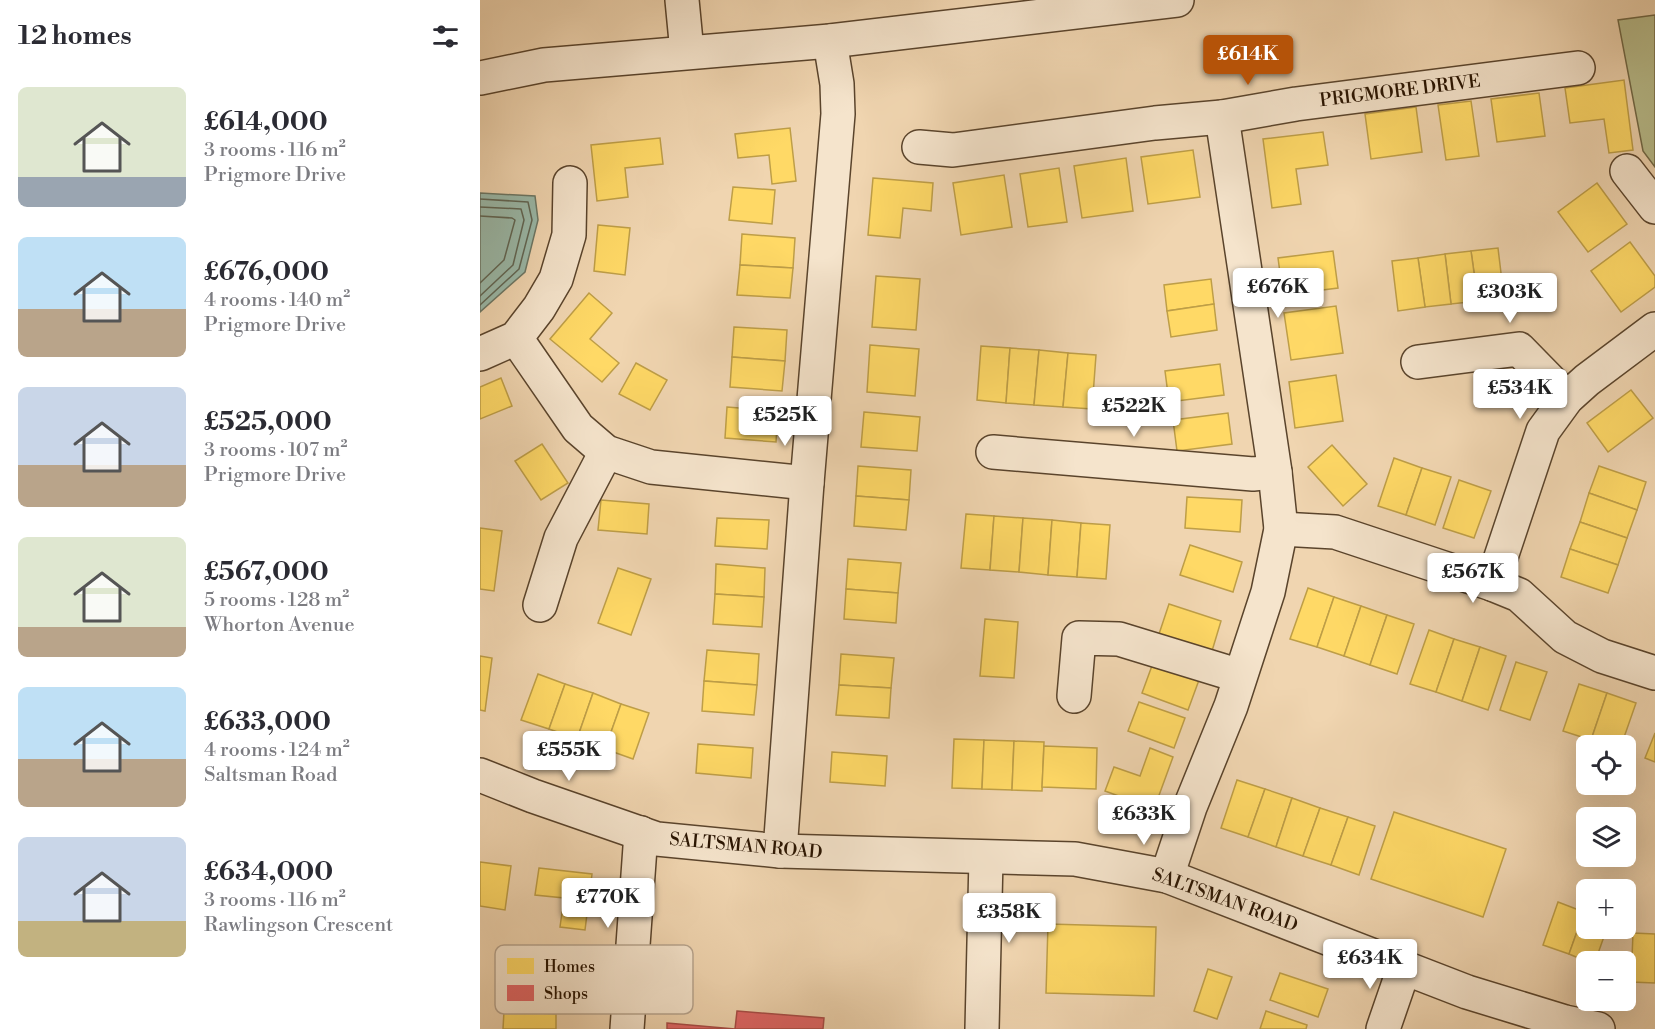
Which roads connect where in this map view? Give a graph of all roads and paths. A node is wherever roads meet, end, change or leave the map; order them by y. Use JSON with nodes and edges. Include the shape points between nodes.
{"nodes":[{"id":1,"x":682,"y":0,"type":"edge"},
{"id":2,"x":1177,"y":0,"type":"edge"},
{"id":3,"x":830,"y":41,"type":"junction"},
{"id":4,"x":687,"y":52,"type":"junction"},
{"id":5,"x":480,"y":62,"type":"edge"},
{"id":6,"x":544,"y":65,"type":"junction"},
{"id":7,"x":1578,"y":68,"type":"dead end"},
{"id":8,"x":480,"y":78,"type":"edge"},
{"id":9,"x":1222,"y":117,"type":"junction"},
{"id":10,"x":919,"y":147,"type":"dead end"},
{"id":11,"x":1628,"y":171,"type":"dead end"},
{"id":12,"x":570,"y":183,"type":"dead end"},
{"id":13,"x":1655,"y":207,"type":"edge"},
{"id":14,"x":1655,"y":329,"type":"edge"},
{"id":15,"x":516,"y":338,"type":"junction"},
{"id":16,"x":480,"y":354,"type":"edge"},
{"id":17,"x":1418,"y":362,"type":"dead end"},
{"id":18,"x":1567,"y":398,"type":"junction"},
{"id":19,"x":993,"y":452,"type":"dead end"},
{"id":20,"x":606,"y":453,"type":"junction"},
{"id":21,"x":1275,"y":472,"type":"junction"},
{"id":22,"x":807,"y":483,"type":"junction"},
{"id":23,"x":1281,"y":529,"type":"junction"},
{"id":24,"x":1492,"y":584,"type":"junction"},
{"id":25,"x":540,"y":605,"type":"dead end"},
{"id":26,"x":1655,"y":673,"type":"edge"},
{"id":27,"x":1240,"y":676,"type":"junction"},
{"id":28,"x":1074,"y":696,"type":"dead end"},
{"id":29,"x":480,"y":776,"type":"edge"},
{"id":30,"x":649,"y":836,"type":"junction"},
{"id":31,"x":780,"y":851,"type":"junction"},
{"id":32,"x":986,"y":858,"type":"junction"},
{"id":33,"x":1167,"y":876,"type":"junction"},
{"id":34,"x":637,"y":945,"type":"edge"},
{"id":35,"x":1404,"y":968,"type":"junction"},
{"id":36,"x":629,"y":1014,"type":"edge"},
{"id":37,"x":627,"y":1029,"type":"edge"},
{"id":38,"x":982,"y":1029,"type":"edge"},
{"id":39,"x":1383,"y":1029,"type":"edge"},
{"id":40,"x":1598,"y":1029,"type":"edge"}],
"edges":[{"from":1,"to":4,"type":"street"},
{"from":2,"to":3,"type":"street"},
{"from":3,"to":4,"type":"street"},
{"from":3,"to":22,"type":"street","via":[[838,114]]},
{"from":4,"to":6,"type":"street"},
{"from":5,"to":6,"type":"street"},
{"from":6,"to":8,"type":"street"},
{"from":7,"to":9,"type":"street","name":"PRIGMORE DRIVE"},
{"from":9,"to":10,"type":"street","name":"PRIGMORE DRIVE","via":[[953,150]]},
{"from":9,"to":21,"type":"street"},
{"from":11,"to":13,"type":"street"},
{"from":12,"to":15,"type":"street","via":[[569,235],[556,279],[540,308]]},
{"from":14,"to":18,"type":"street"},
{"from":15,"to":16,"type":"street"},
{"from":15,"to":20,"type":"street","via":[[578,428]]},
{"from":17,"to":18,"type":"street","via":[[1519,349]]},
{"from":18,"to":24,"type":"street","via":[[1543,431]]},
{"from":19,"to":21,"type":"street","via":[[1253,474]]},
{"from":20,"to":22,"type":"street","via":[[651,466]]},
{"from":20,"to":25,"type":"street","via":[[561,538]]},
{"from":21,"to":23,"type":"street"},
{"from":22,"to":31,"type":"street"},
{"from":23,"to":24,"type":"street","via":[[1335,532]]},
{"from":23,"to":27,"type":"street","via":[[1268,592]]},
{"from":24,"to":26,"type":"street","via":[[1519,595],[1565,637],[1602,656]]},
{"from":27,"to":28,"type":"street","via":[[1119,639],[1079,638]]},
{"from":27,"to":33,"type":"street"},
{"from":29,"to":30,"type":"street","name":"SALTSMAN ROAD"},
{"from":30,"to":31,"type":"street","name":"SALTSMAN ROAD"},
{"from":30,"to":34,"type":"street"},
{"from":31,"to":32,"type":"street","name":"SALTSMAN ROAD"},
{"from":32,"to":33,"type":"street","name":"SALTSMAN ROAD","via":[[1075,859]]},
{"from":32,"to":38,"type":"street"},
{"from":33,"to":35,"type":"street","name":"SALTSMAN ROAD"},
{"from":35,"to":39,"type":"street"},
{"from":35,"to":40,"type":"street","name":"SALTSMAN ROAD","via":[[1467,992]]},
{"from":36,"to":37,"type":"street"}]}
